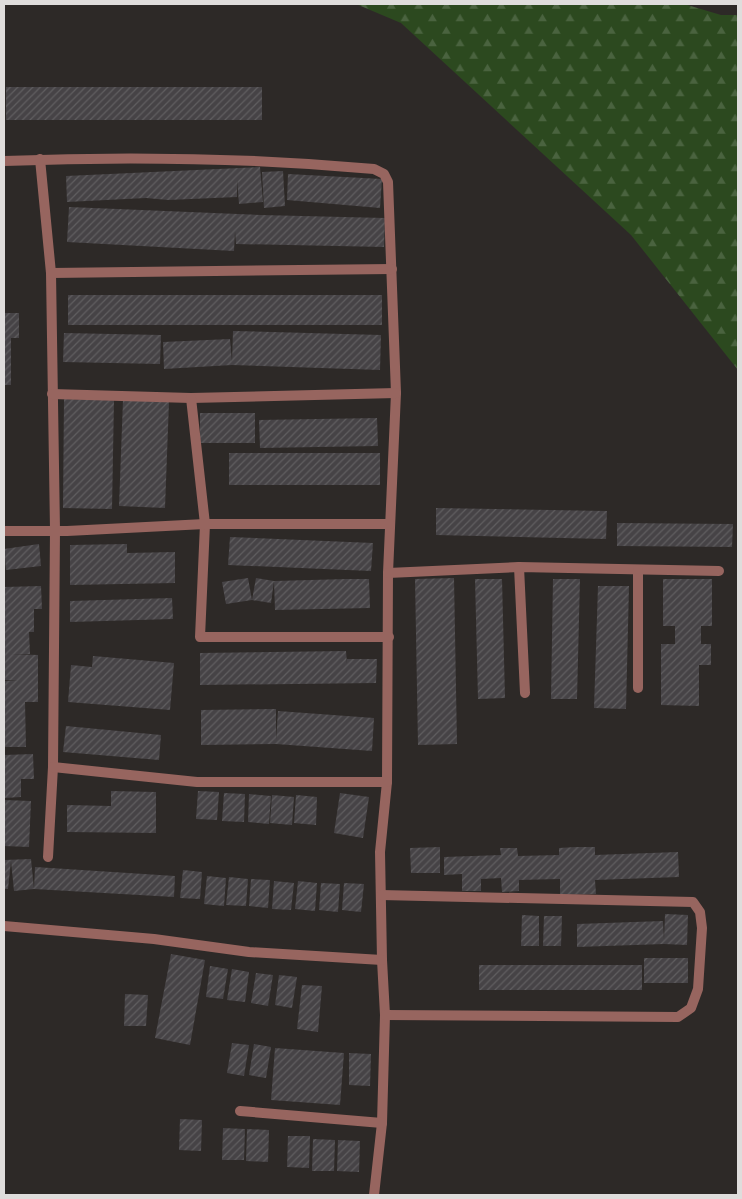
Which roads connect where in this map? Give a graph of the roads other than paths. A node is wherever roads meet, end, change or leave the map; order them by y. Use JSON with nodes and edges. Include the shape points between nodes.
{"nodes":[{"id":1,"x":40,"y":159,"type":"junction"},
{"id":2,"x":4,"y":161,"type":"edge"},
{"id":3,"x":392,"y":270,"type":"junction"},
{"id":4,"x":51,"y":274,"type":"junction"},
{"id":5,"x":396,"y":393,"type":"junction"},
{"id":6,"x":52,"y":394,"type":"junction"},
{"id":7,"x":191,"y":398,"type":"junction"},
{"id":8,"x":205,"y":524,"type":"junction"},
{"id":9,"x":390,"y":524,"type":"junction"},
{"id":10,"x":55,"y":530,"type":"junction"},
{"id":11,"x":4,"y":531,"type":"edge"},
{"id":12,"x":519,"y":567,"type":"junction"},
{"id":13,"x":638,"y":570,"type":"junction"},
{"id":14,"x":719,"y":571,"type":"dead end"},
{"id":15,"x":388,"y":573,"type":"junction"},
{"id":16,"x":388,"y":636,"type":"junction"},
{"id":17,"x":638,"y":688,"type":"dead end"},
{"id":18,"x":525,"y":693,"type":"dead end"},
{"id":19,"x":53,"y":767,"type":"junction"},
{"id":20,"x":387,"y":782,"type":"junction"},
{"id":21,"x":48,"y":857,"type":"dead end"},
{"id":22,"x":381,"y":895,"type":"junction"},
{"id":23,"x":4,"y":926,"type":"edge"},
{"id":24,"x":382,"y":960,"type":"junction"},
{"id":25,"x":386,"y":1015,"type":"junction"},
{"id":26,"x":240,"y":1111,"type":"dead end"},
{"id":27,"x":382,"y":1123,"type":"junction"},
{"id":28,"x":374,"y":1195,"type":"edge"}],
"edges":[{"from":1,"to":2,"type":"street"},
{"from":1,"to":3,"type":"street","via":[[298,162],[374,169],[384,174],[388,182]]},
{"from":1,"to":4,"type":"street"},
{"from":3,"to":4,"type":"street"},
{"from":3,"to":5,"type":"street"},
{"from":4,"to":6,"type":"street"},
{"from":5,"to":7,"type":"street"},
{"from":5,"to":9,"type":"street"},
{"from":6,"to":7,"type":"street"},
{"from":6,"to":10,"type":"street"},
{"from":7,"to":8,"type":"street"},
{"from":8,"to":9,"type":"street"},
{"from":8,"to":10,"type":"street"},
{"from":8,"to":16,"type":"street","via":[[200,637]]},
{"from":9,"to":15,"type":"street"},
{"from":10,"to":11,"type":"street"},
{"from":10,"to":19,"type":"street"},
{"from":12,"to":13,"type":"street"},
{"from":12,"to":15,"type":"street"},
{"from":12,"to":18,"type":"street"},
{"from":13,"to":14,"type":"street"},
{"from":13,"to":17,"type":"street"},
{"from":15,"to":16,"type":"street"},
{"from":16,"to":20,"type":"street"},
{"from":19,"to":20,"type":"street","via":[[198,782]]},
{"from":19,"to":21,"type":"street"},
{"from":20,"to":22,"type":"street","via":[[380,852]]},
{"from":22,"to":24,"type":"street"},
{"from":22,"to":25,"type":"street","via":[[692,902],[700,912],[702,928],[698,989],[691,1008],[678,1017]]},
{"from":23,"to":24,"type":"street","via":[[154,939],[249,952]]},
{"from":24,"to":25,"type":"street"},
{"from":25,"to":27,"type":"street"},
{"from":26,"to":27,"type":"street"},
{"from":27,"to":28,"type":"street"}]}
